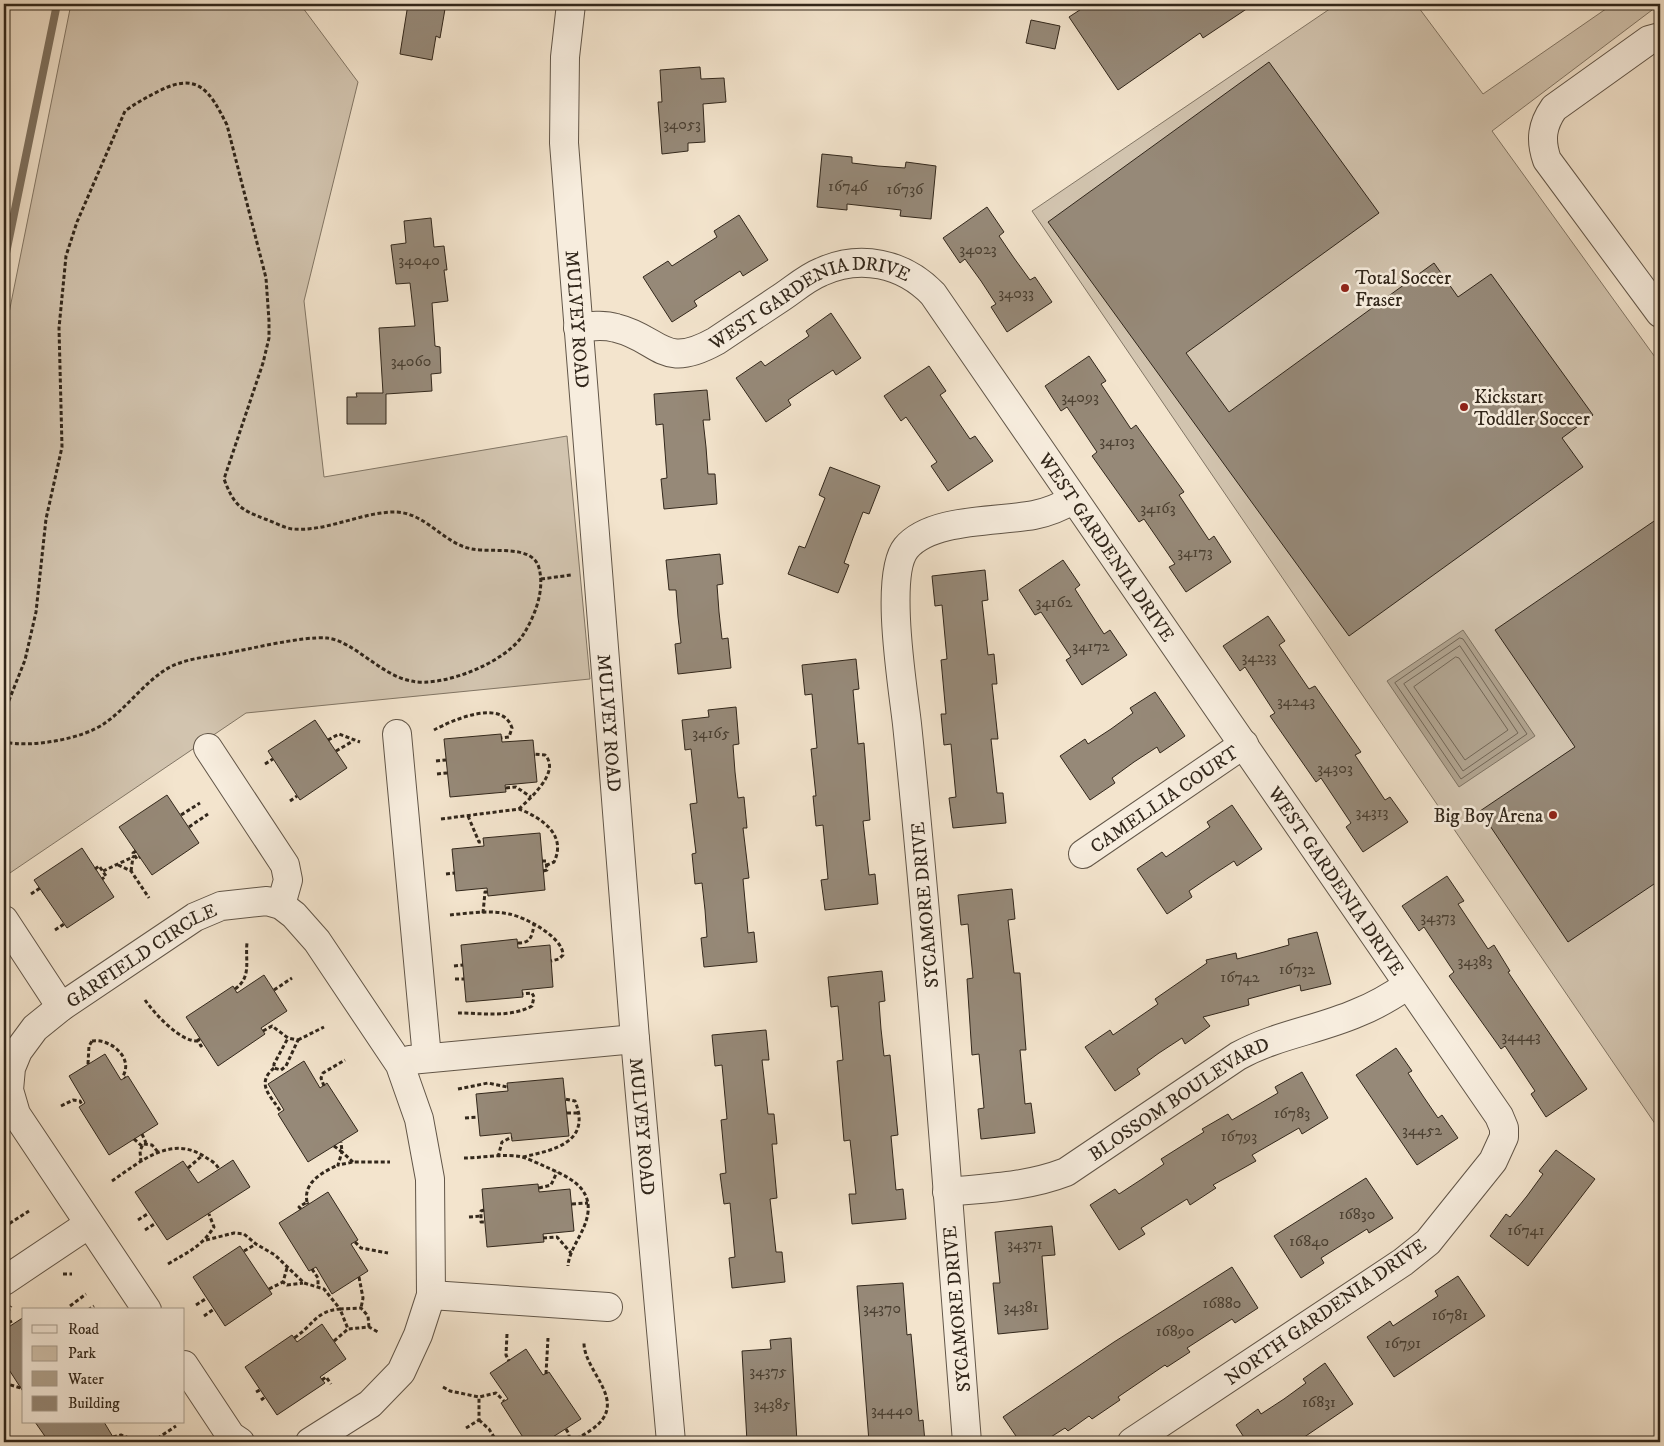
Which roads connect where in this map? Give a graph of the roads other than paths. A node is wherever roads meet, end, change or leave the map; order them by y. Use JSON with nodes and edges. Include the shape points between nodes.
{"nodes":[{"id":1,"x":571,"y":4,"type":"edge"},
{"id":2,"x":1660,"y":37,"type":"edge"},
{"id":3,"x":1660,"y":313,"type":"edge"},
{"id":4,"x":578,"y":328,"type":"junction"},
{"id":5,"x":1074,"y":499,"type":"junction"},
{"id":6,"x":397,"y":734,"type":"dead end"},
{"id":7,"x":1244,"y":744,"type":"junction"},
{"id":8,"x":208,"y":748,"type":"dead end"},
{"id":9,"x":1083,"y":854,"type":"dead end"},
{"id":10,"x":281,"y":905,"type":"junction"},
{"id":11,"x":4,"y":920,"type":"edge"},
{"id":12,"x":1408,"y":985,"type":"junction"},
{"id":13,"x":61,"y":1007,"type":"junction"},
{"id":14,"x":635,"y":1039,"type":"junction"},
{"id":15,"x":427,"y":1058,"type":"junction"},
{"id":16,"x":400,"y":1065,"type":"junction"},
{"id":17,"x":1504,"y":1128,"type":"joint"},
{"id":18,"x":947,"y":1192,"type":"junction"},
{"id":19,"x":89,"y":1224,"type":"junction"},
{"id":20,"x":4,"y":1281,"type":"edge"},
{"id":21,"x":430,"y":1295,"type":"junction"},
{"id":22,"x":608,"y":1307,"type":"dead end"},
{"id":23,"x":145,"y":1308,"type":"edge"},
{"id":24,"x":185,"y":1366,"type":"edge"},
{"id":25,"x":345,"y":1433,"type":"edge"},
{"id":26,"x":240,"y":1442,"type":"edge"},
{"id":27,"x":310,"y":1442,"type":"edge"},
{"id":28,"x":671,"y":1442,"type":"edge"},
{"id":29,"x":967,"y":1442,"type":"edge"},
{"id":30,"x":1132,"y":1442,"type":"edge"}],
"edges":[{"from":1,"to":4,"type":"street","name":"MULVEY ROAD","via":[[565,57],[564,143]]},
{"from":2,"to":3,"type":"street","via":[[1649,40],[1554,108],[1545,120],[1542,132],[1547,160]]},
{"from":4,"to":5,"type":"street","name":"WEST GARDENIA DRIVE","via":[[600,325],[616,328],[666,352],[684,354],[716,341],[820,272],[846,264],[870,262],[890,266],[920,281],[933,294]]},
{"from":4,"to":14,"type":"street","name":"MULVEY ROAD"},
{"from":5,"to":7,"type":"street","name":"WEST GARDENIA DRIVE"},
{"from":5,"to":18,"type":"street","name":"SYCAMORE DRIVE","via":[[1058,509],[1035,515],[939,528],[907,547],[897,568],[896,609],[919,836]]},
{"from":6,"to":15,"type":"street"},
{"from":7,"to":9,"type":"street","name":"CAMELLIA COURT"},
{"from":7,"to":12,"type":"street","name":"WEST GARDENIA DRIVE"},
{"from":8,"to":10,"type":"street","via":[[285,865],[288,880]]},
{"from":10,"to":13,"type":"street","name":"GARFIELD CIRCLE","via":[[267,901],[249,902],[221,906],[195,916]]},
{"from":10,"to":16,"type":"street","via":[[294,914],[317,941]]},
{"from":11,"to":13,"type":"street"},
{"from":12,"to":17,"type":"street","name":"WEST GARDENIA DRIVE"},
{"from":12,"to":18,"type":"street","name":"BLOSSOM BOULEVARD","via":[[1356,1014],[1260,1044],[1238,1056],[1066,1172],[1019,1186]]},
{"from":13,"to":19,"type":"street","name":"GARFIELD CIRCLE","via":[[35,1028],[18,1050],[11,1068],[9,1090],[16,1114]]},
{"from":14,"to":15,"type":"street"},
{"from":14,"to":28,"type":"street","name":"MULVEY ROAD"},
{"from":15,"to":16,"type":"street","via":[[412,1059]]},
{"from":16,"to":21,"type":"street","via":[[419,1119],[428,1160]]},
{"from":17,"to":30,"type":"street","name":"NORTH GARDENIA DRIVE","via":[[1502,1143],[1493,1161],[1428,1242],[1403,1262]]},
{"from":18,"to":29,"type":"street","name":"SYCAMORE DRIVE"},
{"from":19,"to":20,"type":"street"},
{"from":19,"to":23,"type":"street","name":"GARFIELD CIRCLE"},
{"from":21,"to":22,"type":"street"},
{"from":21,"to":25,"type":"street","via":[[418,1335],[401,1372]]},
{"from":24,"to":26,"type":"street","via":[[232,1436]]},
{"from":25,"to":27,"type":"street"}]}
